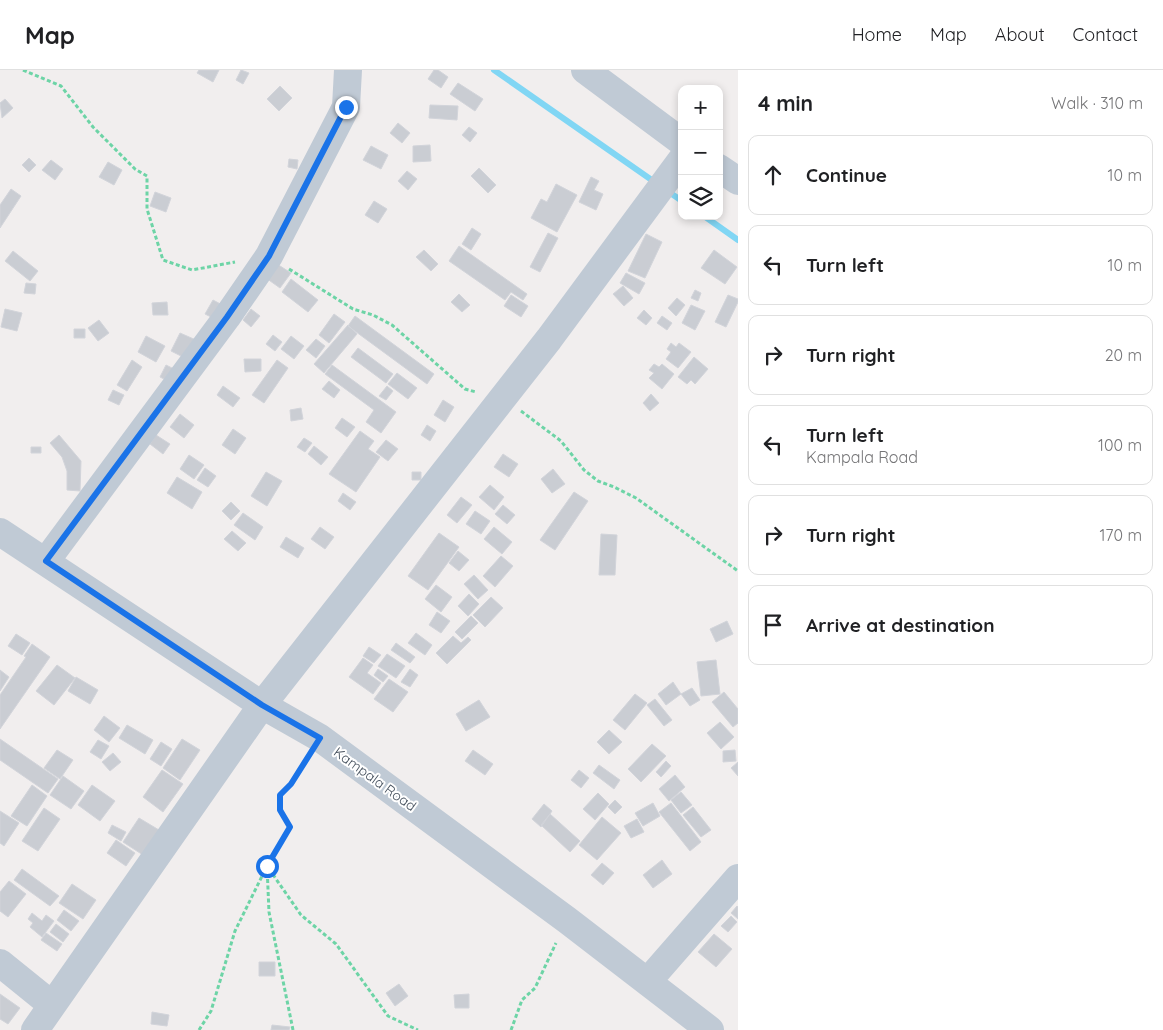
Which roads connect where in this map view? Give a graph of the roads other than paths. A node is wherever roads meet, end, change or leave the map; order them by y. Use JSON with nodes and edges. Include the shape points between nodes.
{"nodes":[{"id":1,"x":348,"y":70,"type":"edge"},
{"id":2,"x":585,"y":70,"type":"edge"},
{"id":3,"x":678,"y":139,"type":"edge"},
{"id":4,"x":723,"y":171,"type":"edge"},
{"id":5,"x":668,"y":177,"type":"edge"},
{"id":6,"x":738,"y":181,"type":"edge"},
{"id":7,"x":0,"y":532,"type":"edge"},
{"id":8,"x":46,"y":561,"type":"junction"},
{"id":9,"x":262,"y":705,"type":"junction"},
{"id":10,"x":738,"y":878,"type":"edge"},
{"id":11,"x":0,"y":963,"type":"edge"},
{"id":12,"x":648,"y":981,"type":"junction"},
{"id":13,"x":52,"y":1004,"type":"junction"},
{"id":14,"x":35,"y":1030,"type":"edge"},
{"id":15,"x":710,"y":1030,"type":"edge"}],
"edges":[{"from":1,"to":8,"type":"street","via":[[346,107],[269,256]]},
{"from":2,"to":3,"type":"street"},
{"from":4,"to":6,"type":"street"},
{"from":5,"to":9,"type":"street","via":[[502,400]]},
{"from":7,"to":8,"type":"street","name":"Kampala Road"},
{"from":8,"to":9,"type":"street","name":"Kampala Road"},
{"from":9,"to":12,"type":"street","name":"Kampala Road","via":[[320,738]]},
{"from":9,"to":13,"type":"street"},
{"from":10,"to":12,"type":"street"},
{"from":11,"to":13,"type":"street"},
{"from":12,"to":15,"type":"street","name":"Kampala Road"},
{"from":13,"to":14,"type":"street"}]}
